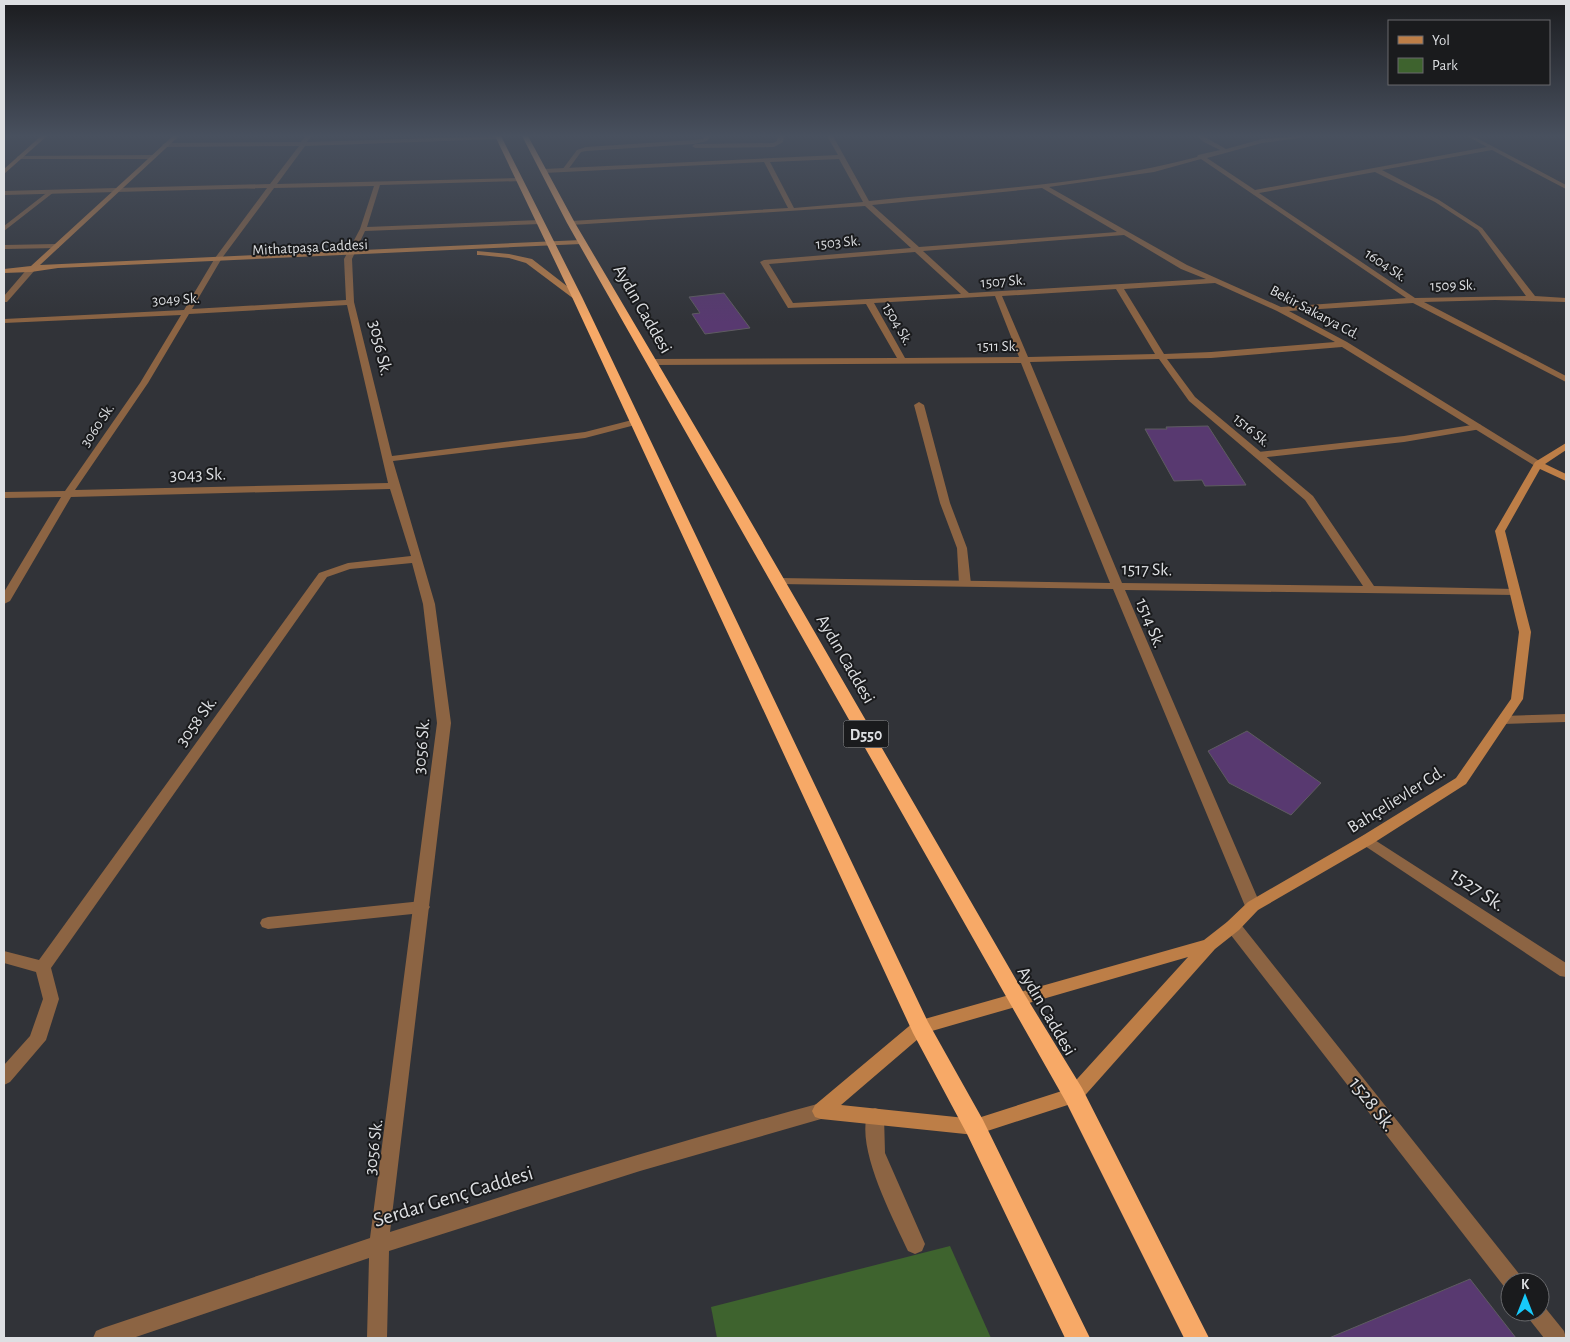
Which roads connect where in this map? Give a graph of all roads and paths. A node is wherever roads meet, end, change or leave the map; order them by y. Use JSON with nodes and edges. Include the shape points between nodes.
{"nodes":[{"id":1,"x":42,"y":199,"type":"edge"},
{"id":2,"x":108,"y":199,"type":"edge"},
{"id":3,"x":262,"y":199,"type":"edge"},
{"id":4,"x":373,"y":199,"type":"edge"},
{"id":5,"x":529,"y":199,"type":"edge"},
{"id":6,"x":558,"y":199,"type":"edge"},
{"id":7,"x":786,"y":199,"type":"edge"},
{"id":8,"x":864,"y":199,"type":"edge"},
{"id":9,"x":920,"y":199,"type":"edge"},
{"id":10,"x":1065,"y":199,"type":"edge"},
{"id":11,"x":1264,"y":199,"type":"edge"},
{"id":12,"x":1432,"y":199,"type":"edge"},
{"id":13,"x":867,"y":204,"type":"junction"},
{"id":14,"x":792,"y":210,"type":"junction"},
{"id":15,"x":540,"y":222,"type":"junction"},
{"id":16,"x":571,"y":223,"type":"junction"},
{"id":17,"x":4,"y":229,"type":"edge"},
{"id":18,"x":363,"y":229,"type":"junction"},
{"id":19,"x":1125,"y":233,"type":"junction"},
{"id":20,"x":581,"y":242,"type":"junction"},
{"id":21,"x":551,"y":243,"type":"junction"},
{"id":22,"x":56,"y":246,"type":"junction"},
{"id":23,"x":4,"y":247,"type":"edge"},
{"id":24,"x":916,"y":248,"type":"junction"},
{"id":25,"x":349,"y":256,"type":"junction"},
{"id":26,"x":216,"y":262,"type":"junction"},
{"id":27,"x":31,"y":270,"type":"junction"},
{"id":28,"x":4,"y":271,"type":"edge"},
{"id":29,"x":1217,"y":281,"type":"junction"},
{"id":30,"x":1119,"y":287,"type":"junction"},
{"id":31,"x":998,"y":295,"type":"junction"},
{"id":32,"x":577,"y":297,"type":"junction"},
{"id":33,"x":969,"y":297,"type":"junction"},
{"id":34,"x":1532,"y":298,"type":"junction"},
{"id":35,"x":1412,"y":299,"type":"junction"},
{"id":36,"x":4,"y":300,"type":"edge"},
{"id":37,"x":1566,"y":300,"type":"edge"},
{"id":38,"x":350,"y":302,"type":"junction"},
{"id":39,"x":869,"y":302,"type":"junction"},
{"id":40,"x":791,"y":306,"type":"joint"},
{"id":41,"x":1280,"y":309,"type":"junction"},
{"id":42,"x":187,"y":312,"type":"junction"},
{"id":43,"x":4,"y":321,"type":"edge"},
{"id":44,"x":1344,"y":344,"type":"junction"},
{"id":45,"x":1161,"y":356,"type":"junction"},
{"id":46,"x":902,"y":360,"type":"junction"},
{"id":47,"x":1024,"y":360,"type":"junction"},
{"id":48,"x":651,"y":362,"type":"junction"},
{"id":49,"x":1566,"y":379,"type":"edge"},
{"id":50,"x":919,"y":405,"type":"dead end"},
{"id":51,"x":636,"y":422,"type":"junction"},
{"id":52,"x":1478,"y":427,"type":"junction"},
{"id":53,"x":1566,"y":446,"type":"edge"},
{"id":54,"x":1258,"y":455,"type":"junction"},
{"id":55,"x":388,"y":459,"type":"junction"},
{"id":56,"x":1538,"y":464,"type":"junction"},
{"id":57,"x":1566,"y":478,"type":"edge"},
{"id":58,"x":394,"y":486,"type":"junction"},
{"id":59,"x":68,"y":493,"type":"junction"},
{"id":60,"x":4,"y":495,"type":"edge"},
{"id":61,"x":417,"y":558,"type":"junction"},
{"id":62,"x":778,"y":581,"type":"junction"},
{"id":63,"x":965,"y":584,"type":"junction"},
{"id":64,"x":1117,"y":586,"type":"junction"},
{"id":65,"x":1371,"y":590,"type":"junction"},
{"id":66,"x":1515,"y":592,"type":"junction"},
{"id":67,"x":4,"y":601,"type":"edge"},
{"id":68,"x":1566,"y":718,"type":"edge"},
{"id":69,"x":1503,"y":720,"type":"junction"},
{"id":70,"x":1366,"y":840,"type":"junction"},
{"id":71,"x":1253,"y":906,"type":"junction"},
{"id":72,"x":422,"y":907,"type":"junction"},
{"id":73,"x":268,"y":923,"type":"dead end"},
{"id":74,"x":1233,"y":926,"type":"junction"},
{"id":75,"x":1209,"y":945,"type":"junction"},
{"id":76,"x":4,"y":957,"type":"edge"},
{"id":77,"x":43,"y":967,"type":"junction"},
{"id":78,"x":1566,"y":971,"type":"edge"},
{"id":79,"x":1018,"y":1001,"type":"junction"},
{"id":80,"x":920,"y":1027,"type":"junction"},
{"id":81,"x":4,"y":1077,"type":"edge"},
{"id":82,"x":1074,"y":1095,"type":"junction"},
{"id":83,"x":821,"y":1111,"type":"junction"},
{"id":84,"x":875,"y":1116,"type":"junction"},
{"id":85,"x":975,"y":1127,"type":"junction"},
{"id":86,"x":380,"y":1244,"type":"junction"},
{"id":87,"x":915,"y":1244,"type":"dead end"},
{"id":88,"x":1505,"y":1272,"type":"edge"},
{"id":89,"x":1544,"y":1322,"type":"edge"},
{"id":90,"x":103,"y":1338,"type":"edge"},
{"id":91,"x":376,"y":1338,"type":"edge"},
{"id":92,"x":1078,"y":1338,"type":"edge"},
{"id":93,"x":1197,"y":1338,"type":"edge"},
{"id":94,"x":1557,"y":1338,"type":"edge"}],
"edges":[{"from":1,"to":17,"type":"street"},
{"from":2,"to":22,"type":"main road"},
{"from":3,"to":26,"type":"street","name":"3060 Sk."},
{"from":4,"to":18,"type":"street"},
{"from":5,"to":15,"type":"highway"},
{"from":6,"to":16,"type":"highway","name":"Aydın Caddesi","number":"D550"},
{"from":7,"to":14,"type":"street"},
{"from":8,"to":13,"type":"street"},
{"from":9,"to":13,"type":"street"},
{"from":10,"to":19,"type":"street","name":"Bekir Sakarya Cd."},
{"from":11,"to":35,"type":"street","name":"1604 Sk."},
{"from":12,"to":34,"type":"street","via":[[1480,229]]},
{"from":13,"to":14,"type":"street"},
{"from":13,"to":24,"type":"street"},
{"from":14,"to":16,"type":"street"},
{"from":15,"to":18,"type":"street"},
{"from":15,"to":21,"type":"highway"},
{"from":16,"to":20,"type":"highway","name":"Aydın Caddesi","number":"D550"},
{"from":18,"to":25,"type":"street"},
{"from":19,"to":24,"type":"street","name":"1503 Sk."},
{"from":19,"to":29,"type":"street","name":"Bekir Sakarya Cd.","via":[[1184,267]]},
{"from":20,"to":21,"type":"main road","name":"Mithatpaşa Caddesi"},
{"from":20,"to":48,"type":"highway","name":"Aydın Caddesi","number":"D550"},
{"from":21,"to":25,"type":"main road","name":"Mithatpaşa Caddesi"},
{"from":21,"to":32,"type":"highway"},
{"from":22,"to":23,"type":"street"},
{"from":22,"to":27,"type":"main road"},
{"from":24,"to":33,"type":"street"},
{"from":24,"to":40,"type":"street","name":"1503 Sk.","via":[[764,262]]},
{"from":25,"to":26,"type":"main road","name":"Mithatpaşa Caddesi"},
{"from":25,"to":32,"type":"main road","name":"Mithatpaşa Caddesi","via":[[481,253],[509,256],[529,261]]},
{"from":25,"to":38,"type":"street","name":"3056 Sk."},
{"from":26,"to":27,"type":"main road","name":"Mithatpaşa Caddesi","via":[[52,273]]},
{"from":26,"to":42,"type":"street","name":"3060 Sk."},
{"from":27,"to":28,"type":"main road","name":"Mithatpaşa Caddesi"},
{"from":27,"to":36,"type":"street"},
{"from":29,"to":30,"type":"street","name":"1507 Sk."},
{"from":29,"to":41,"type":"street","name":"Bekir Sakarya Cd."},
{"from":30,"to":31,"type":"street","name":"1507 Sk."},
{"from":30,"to":45,"type":"street","name":"1516 Sk."},
{"from":31,"to":33,"type":"street","name":"1507 Sk."},
{"from":31,"to":47,"type":"street","name":"1514 Sk."},
{"from":32,"to":51,"type":"highway"},
{"from":33,"to":39,"type":"street","name":"1507 Sk."},
{"from":34,"to":35,"type":"street","name":"1509 Sk."},
{"from":34,"to":37,"type":"street","name":"1509 Sk."},
{"from":35,"to":41,"type":"street","name":"1509 Sk."},
{"from":35,"to":49,"type":"street","name":"1604 Sk."},
{"from":38,"to":42,"type":"street","name":"3049 Sk."},
{"from":38,"to":55,"type":"street","name":"3056 Sk."},
{"from":39,"to":40,"type":"street","name":"1507 Sk."},
{"from":39,"to":46,"type":"street","name":"1504 Sk."},
{"from":41,"to":44,"type":"street","name":"Bekir Sakarya Cd."},
{"from":42,"to":43,"type":"street","name":"3049 Sk."},
{"from":42,"to":59,"type":"street","name":"3060 Sk.","via":[[144,383]]},
{"from":44,"to":45,"type":"street","name":"1511 Sk."},
{"from":44,"to":52,"type":"street","name":"Bekir Sakarya Cd."},
{"from":45,"to":47,"type":"street","name":"1511 Sk."},
{"from":45,"to":54,"type":"street","name":"1516 Sk.","via":[[1192,399]]},
{"from":46,"to":47,"type":"street","name":"1511 Sk."},
{"from":46,"to":48,"type":"street","name":"1511 Sk."},
{"from":47,"to":64,"type":"street","name":"1514 Sk."},
{"from":48,"to":62,"type":"highway","name":"Aydın Caddesi","number":"D550"},
{"from":50,"to":63,"type":"street","via":[[945,503],[962,548]]},
{"from":51,"to":55,"type":"street","via":[[585,435]]},
{"from":51,"to":80,"type":"highway"},
{"from":52,"to":54,"type":"street","via":[[1404,439]]},
{"from":52,"to":56,"type":"street","name":"Bekir Sakarya Cd."},
{"from":53,"to":56,"type":"main road","name":"Bahçelievler Cd."},
{"from":54,"to":65,"type":"street","name":"1516 Sk.","via":[[1309,498]]},
{"from":55,"to":58,"type":"street","name":"3056 Sk."},
{"from":56,"to":57,"type":"main road","name":"Bekir Sakarya Cd."},
{"from":56,"to":66,"type":"main road","name":"Bahçelievler Cd.","via":[[1500,530]]},
{"from":58,"to":59,"type":"street","name":"3043 Sk."},
{"from":58,"to":61,"type":"street","name":"3056 Sk."},
{"from":59,"to":60,"type":"street","name":"3043 Sk."},
{"from":59,"to":67,"type":"street","name":"3060 Sk."},
{"from":61,"to":72,"type":"street","name":"3056 Sk.","via":[[429,604],[444,724]]},
{"from":61,"to":77,"type":"street","name":"3058 Sk.","via":[[348,566],[323,575]]},
{"from":62,"to":63,"type":"street","name":"1517 Sk."},
{"from":62,"to":79,"type":"highway","name":"Aydın Caddesi","number":"D550"},
{"from":63,"to":64,"type":"street","name":"1517 Sk."},
{"from":64,"to":65,"type":"street","name":"1517 Sk."},
{"from":64,"to":71,"type":"street","name":"1514 Sk."},
{"from":65,"to":66,"type":"street","name":"1517 Sk."},
{"from":66,"to":69,"type":"main road","name":"Bahçelievler Cd.","via":[[1525,632],[1517,699]]},
{"from":68,"to":69,"type":"street"},
{"from":69,"to":70,"type":"main road","name":"Bahçelievler Cd.","via":[[1461,781]]},
{"from":70,"to":71,"type":"main road","name":"Bahçelievler Cd."},
{"from":70,"to":78,"type":"street","name":"1527 Sk."},
{"from":71,"to":74,"type":"main road","name":"Bahçelievler Cd."},
{"from":72,"to":73,"type":"street"},
{"from":72,"to":86,"type":"street","name":"3056 Sk."},
{"from":74,"to":75,"type":"main road","name":"Bahçelievler Cd."},
{"from":74,"to":88,"type":"street","name":"1528 Sk."},
{"from":75,"to":79,"type":"main road"},
{"from":75,"to":82,"type":"main road"},
{"from":76,"to":77,"type":"street"},
{"from":77,"to":81,"type":"street","via":[[51,999],[40,1032],[37,1040]]},
{"from":79,"to":80,"type":"main road"},
{"from":79,"to":82,"type":"highway","name":"Aydın Caddesi","number":"D550"},
{"from":80,"to":83,"type":"main road"},
{"from":80,"to":85,"type":"highway"},
{"from":82,"to":85,"type":"main road"},
{"from":82,"to":93,"type":"highway","name":"Aydın Caddesi","number":"D550"},
{"from":83,"to":84,"type":"main road"},
{"from":83,"to":86,"type":"street","name":"Serdar Genç Caddesi","via":[[696,1145]]},
{"from":84,"to":85,"type":"main road"},
{"from":84,"to":87,"type":"street","via":[[876,1153]]},
{"from":85,"to":92,"type":"highway"},
{"from":86,"to":90,"type":"street","name":"Serdar Genç Caddesi"},
{"from":86,"to":91,"type":"street","name":"3056 Sk."},
{"from":89,"to":94,"type":"street"}]}
